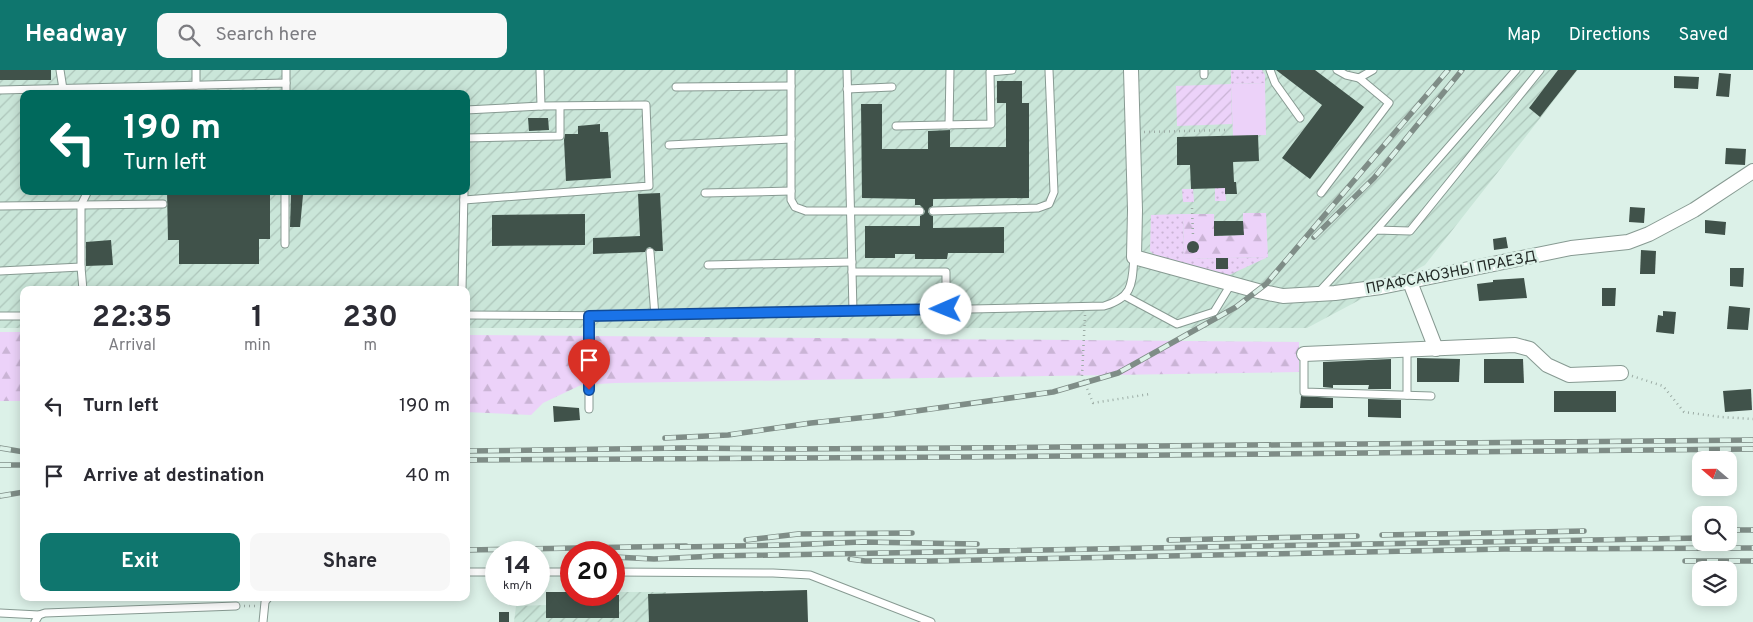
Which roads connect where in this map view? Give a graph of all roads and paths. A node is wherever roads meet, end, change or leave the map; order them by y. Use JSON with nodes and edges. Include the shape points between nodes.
{"nodes":[{"id":1,"x":60,"y":70,"type":"edge"},
{"id":2,"x":196,"y":70,"type":"edge"},
{"id":3,"x":286,"y":70,"type":"edge"},
{"id":4,"x":540,"y":70,"type":"edge"},
{"id":5,"x":791,"y":70,"type":"edge"},
{"id":6,"x":847,"y":70,"type":"edge"},
{"id":7,"x":950,"y":70,"type":"edge"},
{"id":8,"x":1012,"y":70,"type":"edge"},
{"id":9,"x":1049,"y":70,"type":"edge"},
{"id":10,"x":1131,"y":70,"type":"edge"},
{"id":11,"x":1270,"y":70,"type":"edge"},
{"id":12,"x":1337,"y":70,"type":"edge"},
{"id":13,"x":1373,"y":70,"type":"edge"},
{"id":14,"x":1516,"y":70,"type":"edge"},
{"id":15,"x":1540,"y":70,"type":"edge"},
{"id":16,"x":1358,"y":78,"type":"junction"},
{"id":17,"x":286,"y":83,"type":"junction"},
{"id":18,"x":196,"y":85,"type":"junction"},
{"id":19,"x":791,"y":86,"type":"junction"},
{"id":20,"x":676,"y":87,"type":"dead end"},
{"id":21,"x":892,"y":88,"type":"dead end"},
{"id":22,"x":62,"y":89,"type":"junction"},
{"id":23,"x":847,"y":89,"type":"junction"},
{"id":24,"x":0,"y":90,"type":"edge"},
{"id":25,"x":76,"y":90,"type":"edge"},
{"id":26,"x":107,"y":90,"type":"edge"},
{"id":27,"x":286,"y":90,"type":"edge"},
{"id":28,"x":541,"y":106,"type":"junction"},
{"id":29,"x":560,"y":107,"type":"junction"},
{"id":30,"x":470,"y":110,"type":"edge"},
{"id":31,"x":1300,"y":118,"type":"dead end"},
{"id":32,"x":949,"y":125,"type":"junction"},
{"id":33,"x":896,"y":126,"type":"dead end"},
{"id":34,"x":1225,"y":130,"type":"dead end"},
{"id":35,"x":1133,"y":132,"type":"junction"},
{"id":36,"x":470,"y":138,"type":"edge"},
{"id":37,"x":791,"y":139,"type":"junction"},
{"id":38,"x":669,"y":145,"type":"dead end"},
{"id":39,"x":1753,"y":171,"type":"edge"},
{"id":40,"x":791,"y":191,"type":"junction"},
{"id":41,"x":705,"y":193,"type":"dead end"},
{"id":42,"x":1321,"y":193,"type":"dead end"},
{"id":43,"x":86,"y":195,"type":"edge"},
{"id":44,"x":285,"y":195,"type":"edge"},
{"id":45,"x":464,"y":195,"type":"edge"},
{"id":46,"x":464,"y":200,"type":"junction"},
{"id":47,"x":163,"y":204,"type":"dead end"},
{"id":48,"x":81,"y":205,"type":"junction"},
{"id":49,"x":0,"y":206,"type":"edge"},
{"id":50,"x":1192,"y":208,"type":"dead end"},
{"id":51,"x":920,"y":211,"type":"dead end"},
{"id":52,"x":933,"y":211,"type":"dead end"},
{"id":53,"x":851,"y":212,"type":"junction"},
{"id":54,"x":1376,"y":230,"type":"junction"},
{"id":55,"x":1193,"y":236,"type":"dead end"},
{"id":56,"x":285,"y":244,"type":"dead end"},
{"id":57,"x":650,"y":252,"type":"dead end"},
{"id":58,"x":1134,"y":257,"type":"junction"},
{"id":59,"x":852,"y":262,"type":"junction"},
{"id":60,"x":708,"y":266,"type":"dead end"},
{"id":61,"x":81,"y":267,"type":"junction"},
{"id":62,"x":0,"y":271,"type":"edge"},
{"id":63,"x":852,"y":272,"type":"junction"},
{"id":64,"x":1410,"y":282,"type":"junction"},
{"id":65,"x":1231,"y":284,"type":"junction"},
{"id":66,"x":83,"y":286,"type":"edge"},
{"id":67,"x":462,"y":286,"type":"edge"},
{"id":68,"x":1316,"y":294,"type":"junction"},
{"id":69,"x":1125,"y":296,"type":"junction"},
{"id":70,"x":1086,"y":306,"type":"junction"},
{"id":71,"x":946,"y":309,"type":"junction"},
{"id":72,"x":853,"y":311,"type":"junction"},
{"id":73,"x":470,"y":315,"type":"edge"},
{"id":74,"x":0,"y":316,"type":"edge"},
{"id":75,"x":20,"y":316,"type":"edge"},
{"id":76,"x":589,"y":316,"type":"junction"},
{"id":77,"x":655,"y":316,"type":"junction"},
{"id":78,"x":1436,"y":349,"type":"junction"},
{"id":79,"x":1407,"y":350,"type":"junction"},
{"id":80,"x":1304,"y":354,"type":"joint"},
{"id":81,"x":1621,"y":373,"type":"joint"},
{"id":82,"x":1150,"y":394,"type":"dead end"},
{"id":83,"x":1407,"y":395,"type":"junction"},
{"id":84,"x":1431,"y":396,"type":"dead end"},
{"id":85,"x":589,"y":409,"type":"dead end"},
{"id":86,"x":1753,"y":418,"type":"edge"},
{"id":87,"x":470,"y":572,"type":"edge"},
{"id":88,"x":485,"y":572,"type":"edge"},
{"id":89,"x":625,"y":572,"type":"edge"},
{"id":90,"x":267,"y":601,"type":"edge"},
{"id":91,"x":236,"y":606,"type":"joint"},
{"id":92,"x":265,"y":606,"type":"junction"},
{"id":93,"x":0,"y":613,"type":"edge"},
{"id":94,"x":37,"y":619,"type":"edge"},
{"id":95,"x":263,"y":622,"type":"edge"},
{"id":96,"x":931,"y":622,"type":"edge"}],
"edges":[{"from":1,"to":22,"type":"lane"},
{"from":2,"to":18,"type":"lane"},
{"from":3,"to":17,"type":"lane"},
{"from":4,"to":28,"type":"lane"},
{"from":5,"to":19,"type":"lane"},
{"from":6,"to":23,"type":"lane"},
{"from":7,"to":32,"type":"lane"},
{"from":8,"to":32,"type":"lane","via":[[990,72],[991,124]]},
{"from":9,"to":52,"type":"lane","via":[[1054,192],[1049,204],[1038,208]]},
{"from":10,"to":35,"type":"street"},
{"from":11,"to":31,"type":"lane","via":[[1275,83]]},
{"from":12,"to":16,"type":"lane"},
{"from":13,"to":16,"type":"lane"},
{"from":14,"to":54,"type":"lane"},
{"from":15,"to":54,"type":"lane","via":[[1410,231]]},
{"from":16,"to":42,"type":"lane","via":[[1389,103]]},
{"from":17,"to":18,"type":"lane"},
{"from":17,"to":27,"type":"lane"},
{"from":18,"to":26,"type":"lane"},
{"from":19,"to":20,"type":"lane"},
{"from":19,"to":37,"type":"lane"},
{"from":21,"to":23,"type":"lane"},
{"from":22,"to":24,"type":"lane"},
{"from":22,"to":25,"type":"lane"},
{"from":23,"to":53,"type":"lane"},
{"from":28,"to":29,"type":"lane"},
{"from":28,"to":30,"type":"lane"},
{"from":29,"to":36,"type":"lane","via":[[560,136]]},
{"from":29,"to":46,"type":"lane","via":[[646,105],[649,190]]},
{"from":32,"to":33,"type":"lane"},
{"from":34,"to":35,"type":"path"},
{"from":35,"to":58,"type":"street"},
{"from":37,"to":38,"type":"lane"},
{"from":37,"to":40,"type":"lane"},
{"from":39,"to":64,"type":"street","name":"ПРАФСАЮЗНЫ ПРАЕЗД","via":[[1694,210],[1628,242],[1570,248]]},
{"from":40,"to":41,"type":"lane"},
{"from":40,"to":53,"type":"lane","via":[[791,200],[800,209]]},
{"from":43,"to":48,"type":"lane"},
{"from":44,"to":56,"type":"lane"},
{"from":45,"to":46,"type":"lane"},
{"from":46,"to":67,"type":"lane"},
{"from":47,"to":48,"type":"lane"},
{"from":48,"to":49,"type":"lane"},
{"from":48,"to":61,"type":"lane"},
{"from":50,"to":55,"type":"path"},
{"from":51,"to":53,"type":"lane"},
{"from":53,"to":59,"type":"lane"},
{"from":54,"to":68,"type":"lane"},
{"from":57,"to":77,"type":"lane"},
{"from":58,"to":65,"type":"street","name":"ПРАФСАЮЗНЫ ПРАЕЗД"},
{"from":58,"to":69,"type":"lane","via":[[1132,282]]},
{"from":59,"to":60,"type":"lane"},
{"from":59,"to":63,"type":"lane"},
{"from":61,"to":62,"type":"lane"},
{"from":61,"to":66,"type":"lane"},
{"from":63,"to":71,"type":"lane","via":[[946,272]]},
{"from":63,"to":72,"type":"lane"},
{"from":64,"to":68,"type":"street","name":"ПРАФСАЮЗНЫ ПРАЕЗД"},
{"from":64,"to":78,"type":"street"},
{"from":65,"to":68,"type":"street","name":"ПРАФСАЮЗНЫ ПРАЕЗД","via":[[1283,296]]},
{"from":65,"to":69,"type":"lane","via":[[1214,312],[1176,324]]},
{"from":69,"to":70,"type":"lane","via":[[1104,306]]},
{"from":70,"to":71,"type":"lane"},
{"from":70,"to":82,"type":"path","via":[[1082,376],[1093,404]]},
{"from":71,"to":72,"type":"lane"},
{"from":72,"to":77,"type":"lane"},
{"from":73,"to":76,"type":"lane"},
{"from":74,"to":75,"type":"lane"},
{"from":76,"to":77,"type":"lane"},
{"from":76,"to":85,"type":"lane"},
{"from":78,"to":79,"type":"street"},
{"from":78,"to":81,"type":"street","via":[[1515,345],[1530,349],[1547,365],[1569,375]]},
{"from":79,"to":80,"type":"street"},
{"from":79,"to":83,"type":"lane"},
{"from":80,"to":83,"type":"lane","via":[[1304,392]]},
{"from":81,"to":86,"type":"path","via":[[1663,386],[1684,412]]},
{"from":83,"to":84,"type":"lane"},
{"from":87,"to":88,"type":"lane"},
{"from":89,"to":96,"type":"lane","via":[[810,575]]},
{"from":90,"to":92,"type":"lane"},
{"from":91,"to":92,"type":"path"},
{"from":91,"to":94,"type":"lane","via":[[45,613]]},
{"from":92,"to":95,"type":"lane"},
{"from":93,"to":94,"type":"lane"}]}
